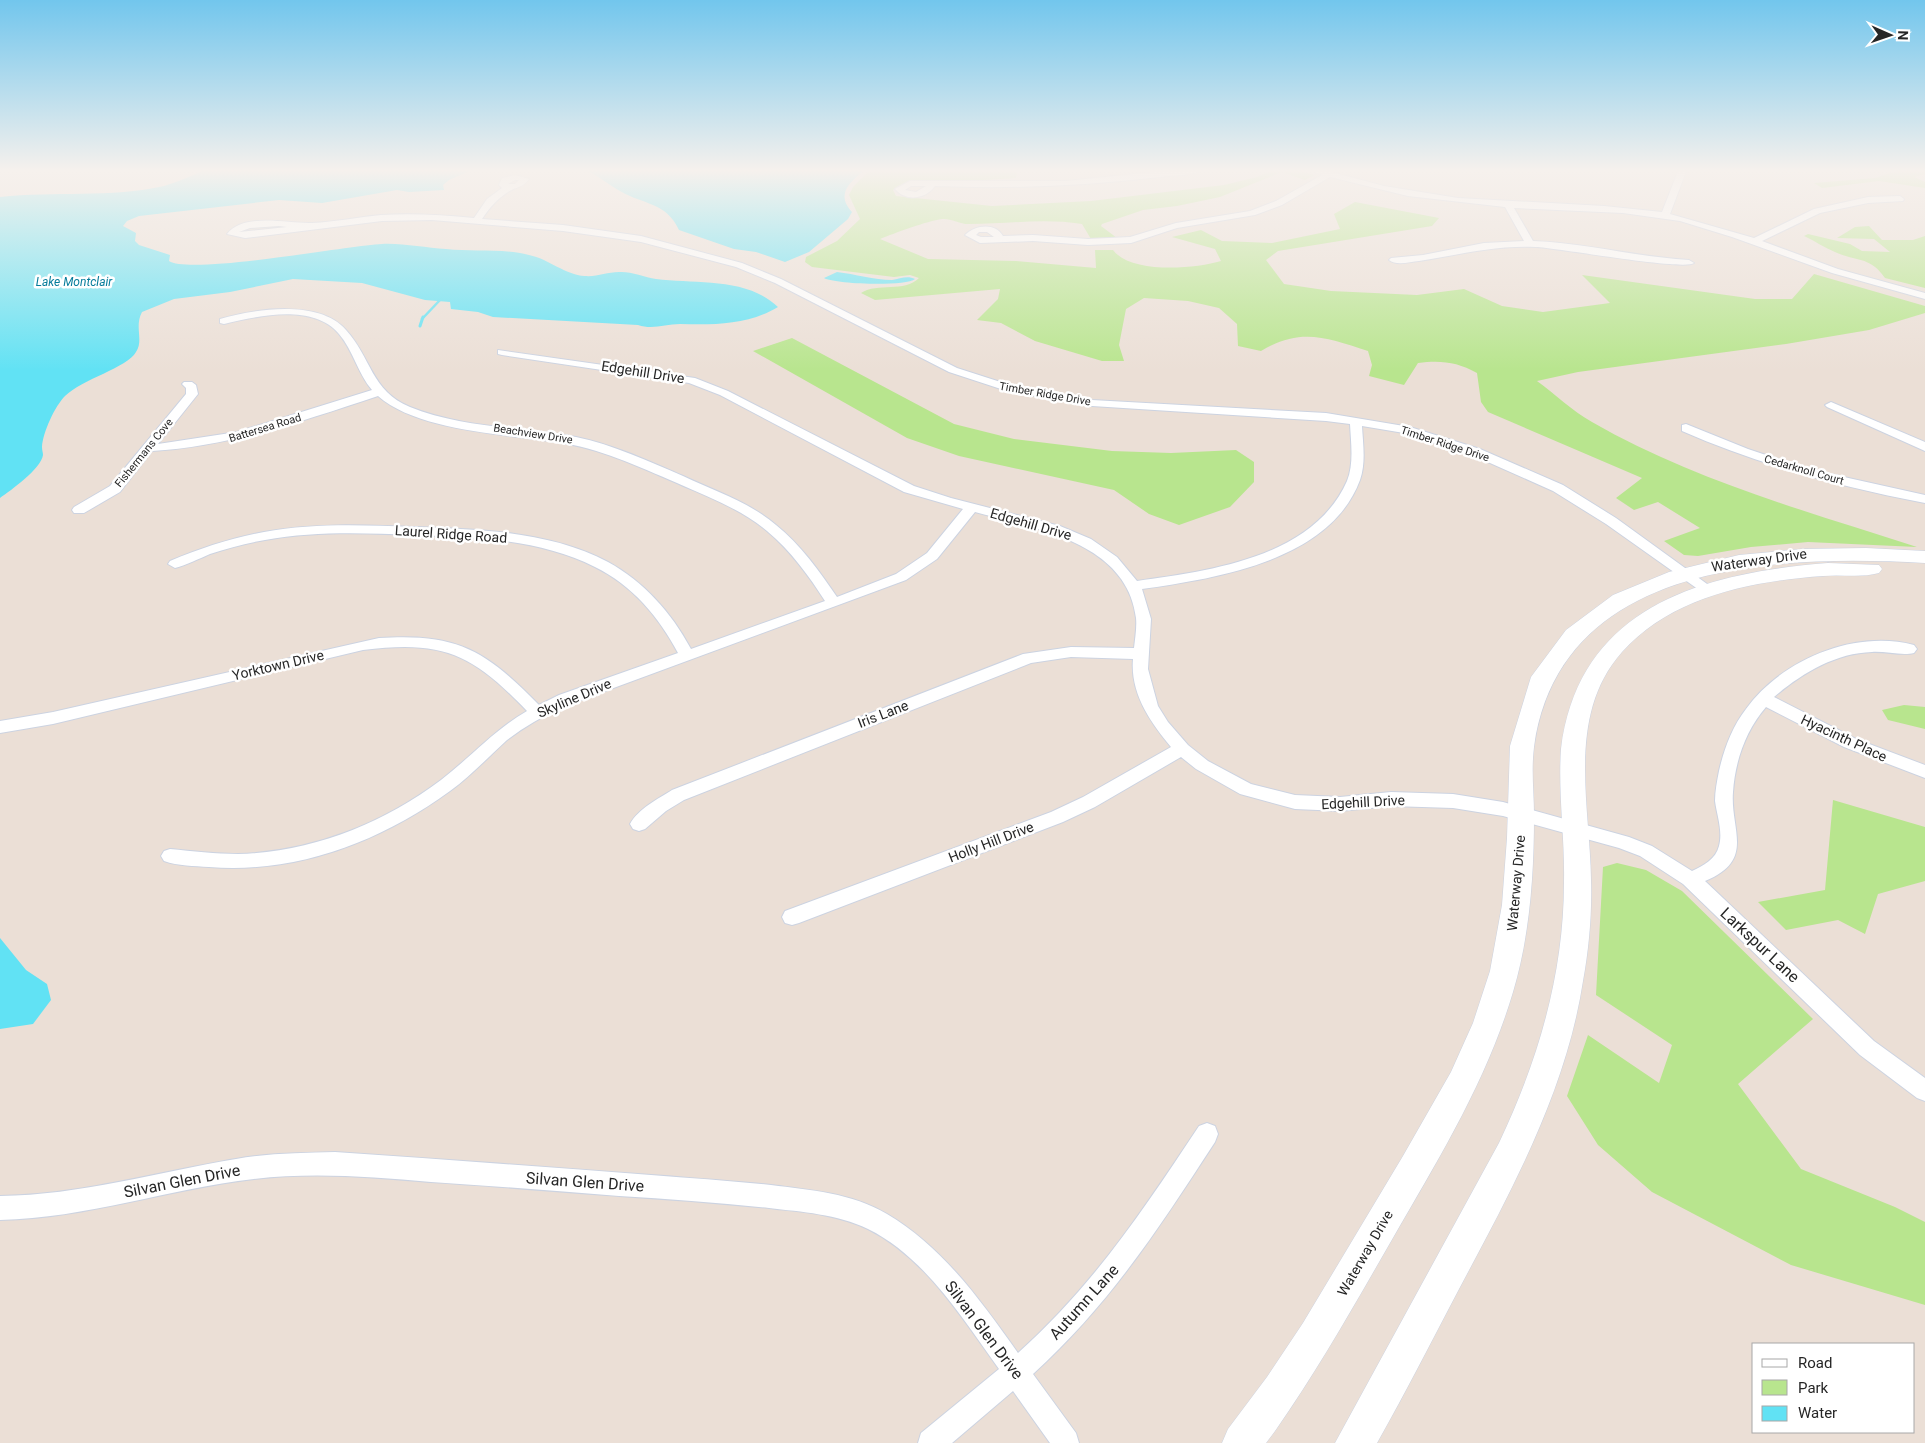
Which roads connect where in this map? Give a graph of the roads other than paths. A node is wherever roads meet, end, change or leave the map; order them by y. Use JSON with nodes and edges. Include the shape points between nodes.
{"nodes":[{"id":1,"x":635,"y":236,"type":"edge"},
{"id":2,"x":1143,"y":236,"type":"edge"},
{"id":3,"x":1526,"y":236,"type":"edge"},
{"id":4,"x":1741,"y":236,"type":"edge"},
{"id":5,"x":1765,"y":236,"type":"edge"},
{"id":6,"x":1000,"y":239,"type":"dead end"},
{"id":7,"x":1756,"y":241,"type":"junction"},
{"id":8,"x":1530,"y":244,"type":"junction"},
{"id":9,"x":1394,"y":260,"type":"dead end"},
{"id":10,"x":1689,"y":263,"type":"dead end"},
{"id":11,"x":1925,"y":296,"type":"edge"},
{"id":12,"x":224,"y":321,"type":"dead end"},
{"id":13,"x":502,"y":352,"type":"dead end"},
{"id":14,"x":188,"y":384,"type":"dead end"},
{"id":15,"x":379,"y":392,"type":"junction"},
{"id":16,"x":1831,"y":405,"type":"dead end"},
{"id":17,"x":1356,"y":421,"type":"junction"},
{"id":18,"x":1686,"y":428,"type":"dead end"},
{"id":19,"x":1925,"y":447,"type":"edge"},
{"id":20,"x":149,"y":448,"type":"junction"},
{"id":21,"x":1925,"y":499,"type":"edge"},
{"id":22,"x":972,"y":507,"type":"junction"},
{"id":23,"x":79,"y":510,"type":"dead end"},
{"id":24,"x":1925,"y":557,"type":"edge"},
{"id":25,"x":175,"y":564,"type":"dead end"},
{"id":26,"x":1925,"y":572,"type":"edge"},
{"id":27,"x":1696,"y":581,"type":"junction"},
{"id":28,"x":1133,"y":586,"type":"junction"},
{"id":29,"x":834,"y":603,"type":"junction"},
{"id":30,"x":1909,"y":648,"type":"dead end"},
{"id":31,"x":1142,"y":654,"type":"junction"},
{"id":32,"x":687,"y":656,"type":"junction"},
{"id":33,"x":1764,"y":699,"type":"junction"},
{"id":34,"x":537,"y":712,"type":"junction"},
{"id":35,"x":0,"y":727,"type":"edge"},
{"id":36,"x":1182,"y":749,"type":"junction"},
{"id":37,"x":1925,"y":772,"type":"edge"},
{"id":38,"x":1521,"y":814,"type":"junction"},
{"id":39,"x":639,"y":824,"type":"dead end"},
{"id":40,"x":1576,"y":828,"type":"junction"},
{"id":41,"x":170,"y":856,"type":"dead end"},
{"id":42,"x":1690,"y":879,"type":"junction"},
{"id":43,"x":792,"y":917,"type":"dead end"},
{"id":44,"x":1925,"y":1091,"type":"edge"},
{"id":45,"x":1207,"y":1134,"type":"dead end"},
{"id":46,"x":3,"y":1213,"type":"edge"},
{"id":47,"x":1015,"y":1371,"type":"junction"},
{"id":48,"x":931,"y":1443,"type":"edge"},
{"id":49,"x":1066,"y":1443,"type":"edge"},
{"id":50,"x":1242,"y":1443,"type":"edge"},
{"id":51,"x":1355,"y":1443,"type":"edge"}],
"edges":[{"from":1,"to":17,"type":"street","name":"Timber Ridge Drive","via":[[739,264],[953,370],[1011,389],[1092,403]]},
{"from":2,"to":6,"type":"street","via":[[1088,242]]},
{"from":3,"to":8,"type":"street"},
{"from":4,"to":7,"type":"street"},
{"from":5,"to":7,"type":"street"},
{"from":7,"to":11,"type":"street","via":[[1826,268]]},
{"from":8,"to":9,"type":"street","via":[[1475,247],[1418,260]]},
{"from":8,"to":10,"type":"street","via":[[1571,247],[1658,262]]},
{"from":12,"to":15,"type":"street","name":"Beachview Drive","via":[[278,312],[330,322],[342,332]]},
{"from":13,"to":22,"type":"street","name":"Edgehill Drive","via":[[691,380],[724,393],[910,489]]},
{"from":14,"to":20,"type":"street","name":"Fishermans Cove","via":[[192,387],[192,394]]},
{"from":15,"to":20,"type":"street","name":"Battersea Road","via":[[235,438]]},
{"from":15,"to":29,"type":"street","name":"Beachview Drive","via":[[389,401],[432,417],[614,451],[722,498],[754,515],[784,539]]},
{"from":16,"to":19,"type":"street"},
{"from":17,"to":27,"type":"street","name":"Timber Ridge Drive","via":[[1434,438],[1539,478],[1611,521]]},
{"from":17,"to":28,"type":"street","via":[[1358,457],[1353,481],[1340,504],[1319,525],[1281,549],[1249,562],[1197,577]]},
{"from":18,"to":21,"type":"street","name":"Cedarknoll Court","via":[[1740,451],[1793,467]]},
{"from":20,"to":23,"type":"street","name":"Fishermans Cove","via":[[115,489]]},
{"from":22,"to":28,"type":"street","name":"Edgehill Drive","via":[[1055,529],[1086,542],[1112,560]]},
{"from":22,"to":29,"type":"street","name":"Skyline Drive","via":[[941,547],[918,567],[886,584]]},
{"from":24,"to":27,"type":"main road","name":"Waterway Drive","via":[[1836,552],[1793,554],[1749,559]]},
{"from":25,"to":32,"type":"street","name":"Laurel Ridge Road","via":[[231,542],[314,529],[461,533],[522,540],[582,556],[626,580],[663,614]]},
{"from":26,"to":27,"type":"main road","name":"Waterway Drive","via":[[1867,569],[1798,571]]},
{"from":27,"to":38,"type":"main road","name":"Waterway Drive","via":[[1627,596],[1604,610],[1562,648],[1538,688],[1529,715],[1522,744]]},
{"from":27,"to":40,"type":"main road","name":"Waterway Drive","via":[[1674,603],[1635,628],[1617,645],[1592,681],[1575,728]]},
{"from":28,"to":31,"type":"street","name":"Edgehill Drive","via":[[1144,618]]},
{"from":29,"to":32,"type":"street","name":"Skyline Drive"},
{"from":30,"to":33,"type":"street","via":[[1875,645],[1828,656],[1800,670]]},
{"from":31,"to":36,"type":"street","name":"Edgehill Drive","via":[[1143,686],[1150,706]]},
{"from":31,"to":39,"type":"street","name":"Iris Lane","via":[[1090,650],[1028,658],[678,795]]},
{"from":32,"to":34,"type":"street","name":"Skyline Drive","via":[[588,690]]},
{"from":33,"to":37,"type":"street","name":"Hyacinth Place","via":[[1850,743]]},
{"from":33,"to":42,"type":"street","via":[[1752,712],[1729,764],[1724,795],[1729,834],[1726,853],[1706,873]]},
{"from":34,"to":35,"type":"street","name":"Yorktown Drive","via":[[489,666],[475,657],[439,645],[396,642],[363,645],[53,718]]},
{"from":34,"to":41,"type":"street","name":"Skyline Drive","via":[[504,734],[425,800],[366,832],[322,848],[267,860],[238,862]]},
{"from":36,"to":38,"type":"street","name":"Edgehill Drive","via":[[1223,778],[1270,797],[1295,802],[1340,804],[1418,799],[1488,806]]},
{"from":36,"to":43,"type":"street","name":"Holly Hill Drive","via":[[1057,817]]},
{"from":38,"to":40,"type":"street","name":"Edgehill Drive"},
{"from":38,"to":50,"type":"main road","name":"Waterway Drive","via":[[1518,893],[1511,941],[1480,1043],[1454,1101],[1305,1354]]},
{"from":40,"to":42,"type":"street","name":"Larkspur Lane","via":[[1646,851]]},
{"from":40,"to":51,"type":"main road","name":"Waterway Drive","via":[[1578,883],[1568,987],[1557,1037],[1534,1102],[1503,1170]]},
{"from":42,"to":44,"type":"street","name":"Larkspur Lane","via":[[1867,1048]]},
{"from":45,"to":47,"type":"street","name":"Autumn Lane","via":[[1132,1246],[1096,1291],[1041,1349]]},
{"from":46,"to":47,"type":"street","name":"Silvan Glen Drive","via":[[226,1172],[335,1163],[726,1192],[816,1202],[870,1218],[904,1239],[933,1265],[970,1307]]},
{"from":47,"to":48,"type":"street","name":"Autumn Lane"},
{"from":47,"to":49,"type":"street","name":"Silvan Glen Drive"}]}
